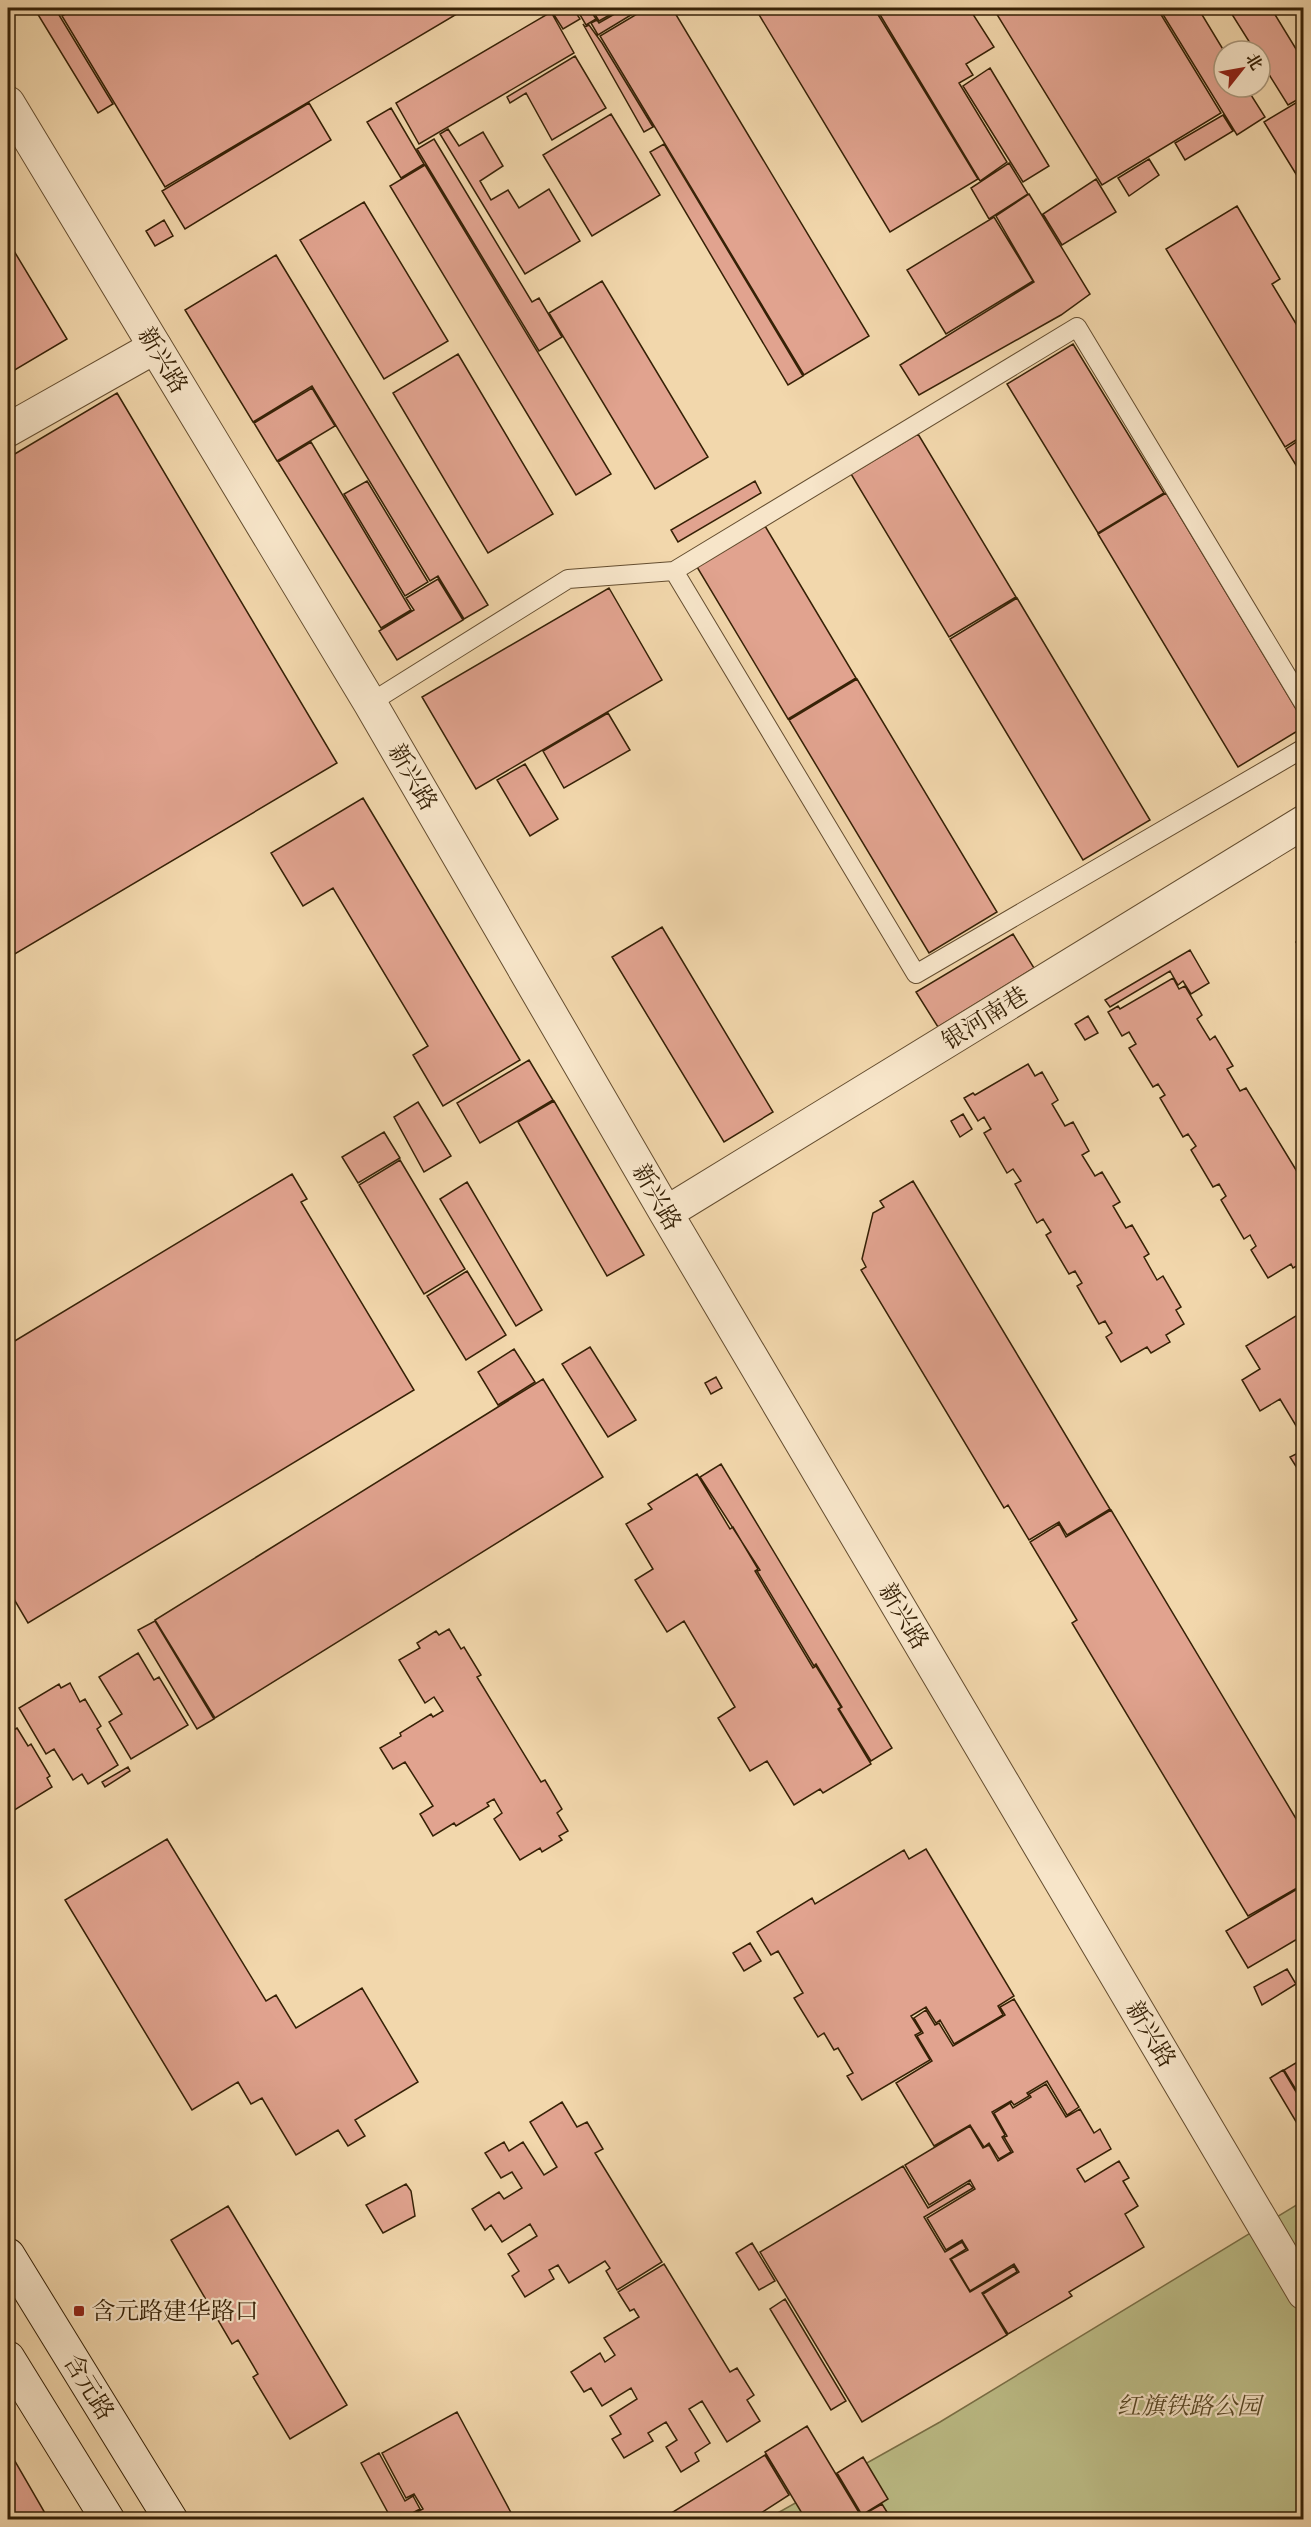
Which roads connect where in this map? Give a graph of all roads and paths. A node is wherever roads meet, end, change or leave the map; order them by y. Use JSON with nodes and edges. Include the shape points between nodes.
{"nodes":[{"id":1,"x":8,"y":103,"type":"edge"},
{"id":2,"x":155,"y":347,"type":"junction"},
{"id":3,"x":8,"y":430,"type":"edge"},
{"id":4,"x":674,"y":571,"type":"junction"},
{"id":5,"x":370,"y":703,"type":"junction"},
{"id":6,"x":1304,"y":704,"type":"edge"},
{"id":7,"x":1304,"y":748,"type":"edge"},
{"id":8,"x":1304,"y":822,"type":"edge"},
{"id":9,"x":666,"y":1213,"type":"junction"},
{"id":10,"x":8,"y":2255,"type":"edge"},
{"id":11,"x":1304,"y":2293,"type":"edge"},
{"id":12,"x":8,"y":2358,"type":"edge"},
{"id":13,"x":108,"y":2520,"type":"edge"},
{"id":14,"x":171,"y":2520,"type":"edge"}],
"edges":[{"from":1,"to":2,"type":"street","name":"新兴路"},
{"from":2,"to":3,"type":"street"},
{"from":2,"to":5,"type":"street","name":"新兴路"},
{"from":4,"to":5,"type":"lane","via":[[568,579]]},
{"from":4,"to":6,"type":"lane","via":[[1077,327]]},
{"from":4,"to":7,"type":"lane","via":[[916,974]]},
{"from":5,"to":9,"type":"street","name":"新兴路"},
{"from":8,"to":9,"type":"street","name":"银河南巷"},
{"from":9,"to":11,"type":"street","name":"新兴路"},
{"from":10,"to":14,"type":"street","name":"含元路"},
{"from":12,"to":13,"type":"street"}]}
